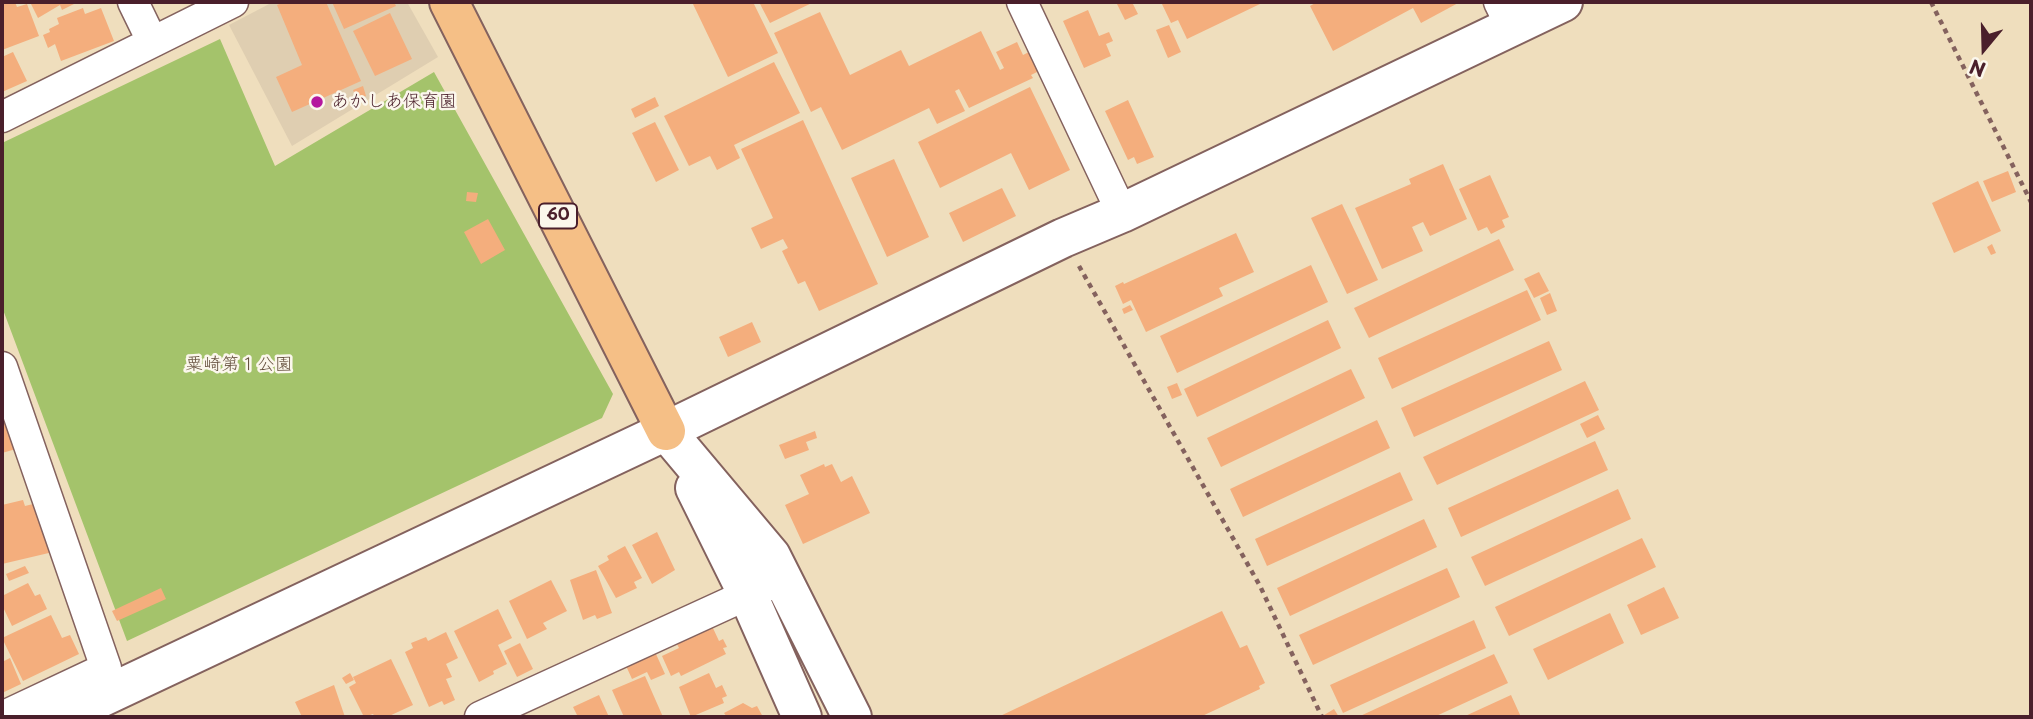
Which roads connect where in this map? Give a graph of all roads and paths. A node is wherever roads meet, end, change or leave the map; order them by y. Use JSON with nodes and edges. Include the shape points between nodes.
{"nodes":[{"id":1,"x":133,"y":2,"type":"edge"},
{"id":2,"x":233,"y":2,"type":"edge"},
{"id":3,"x":451,"y":2,"type":"edge"},
{"id":4,"x":1021,"y":2,"type":"edge"},
{"id":5,"x":1563,"y":2,"type":"edge"},
{"id":6,"x":1931,"y":2,"type":"edge"},
{"id":7,"x":1505,"y":14,"type":"edge"},
{"id":8,"x":152,"y":41,"type":"junction"},
{"id":9,"x":2,"y":117,"type":"edge"},
{"id":10,"x":2031,"y":202,"type":"edge"},
{"id":11,"x":1122,"y":213,"type":"junction"},
{"id":12,"x":1063,"y":238,"type":"junction"},
{"id":13,"x":2,"y":367,"type":"edge"},
{"id":14,"x":666,"y":431,"type":"junction"},
{"id":15,"x":782,"y":579,"type":"junction"},
{"id":16,"x":748,"y":595,"type":"junction"},
{"id":17,"x":2,"y":717,"type":"edge"},
{"id":18,"x":60,"y":717,"type":"edge"},
{"id":19,"x":480,"y":717,"type":"edge"},
{"id":20,"x":802,"y":717,"type":"edge"},
{"id":21,"x":852,"y":717,"type":"edge"},
{"id":22,"x":1322,"y":717,"type":"edge"}],
"edges":[{"from":1,"to":8,"type":"street"},
{"from":2,"to":8,"type":"street"},
{"from":3,"to":14,"type":"main road","number":"60"},
{"from":4,"to":11,"type":"street"},
{"from":5,"to":7,"type":"street"},
{"from":6,"to":10,"type":"path"},
{"from":7,"to":11,"type":"street"},
{"from":8,"to":9,"type":"street"},
{"from":11,"to":12,"type":"street"},
{"from":12,"to":14,"type":"street"},
{"from":12,"to":22,"type":"path","via":[[1260,586]]},
{"from":13,"to":17,"type":"street","via":[[106,668]]},
{"from":14,"to":15,"type":"street","via":[[771,556]]},
{"from":14,"to":16,"type":"street"},
{"from":14,"to":18,"type":"street"},
{"from":15,"to":16,"type":"street"},
{"from":15,"to":21,"type":"street"},
{"from":16,"to":19,"type":"street"},
{"from":16,"to":20,"type":"street"}]}
